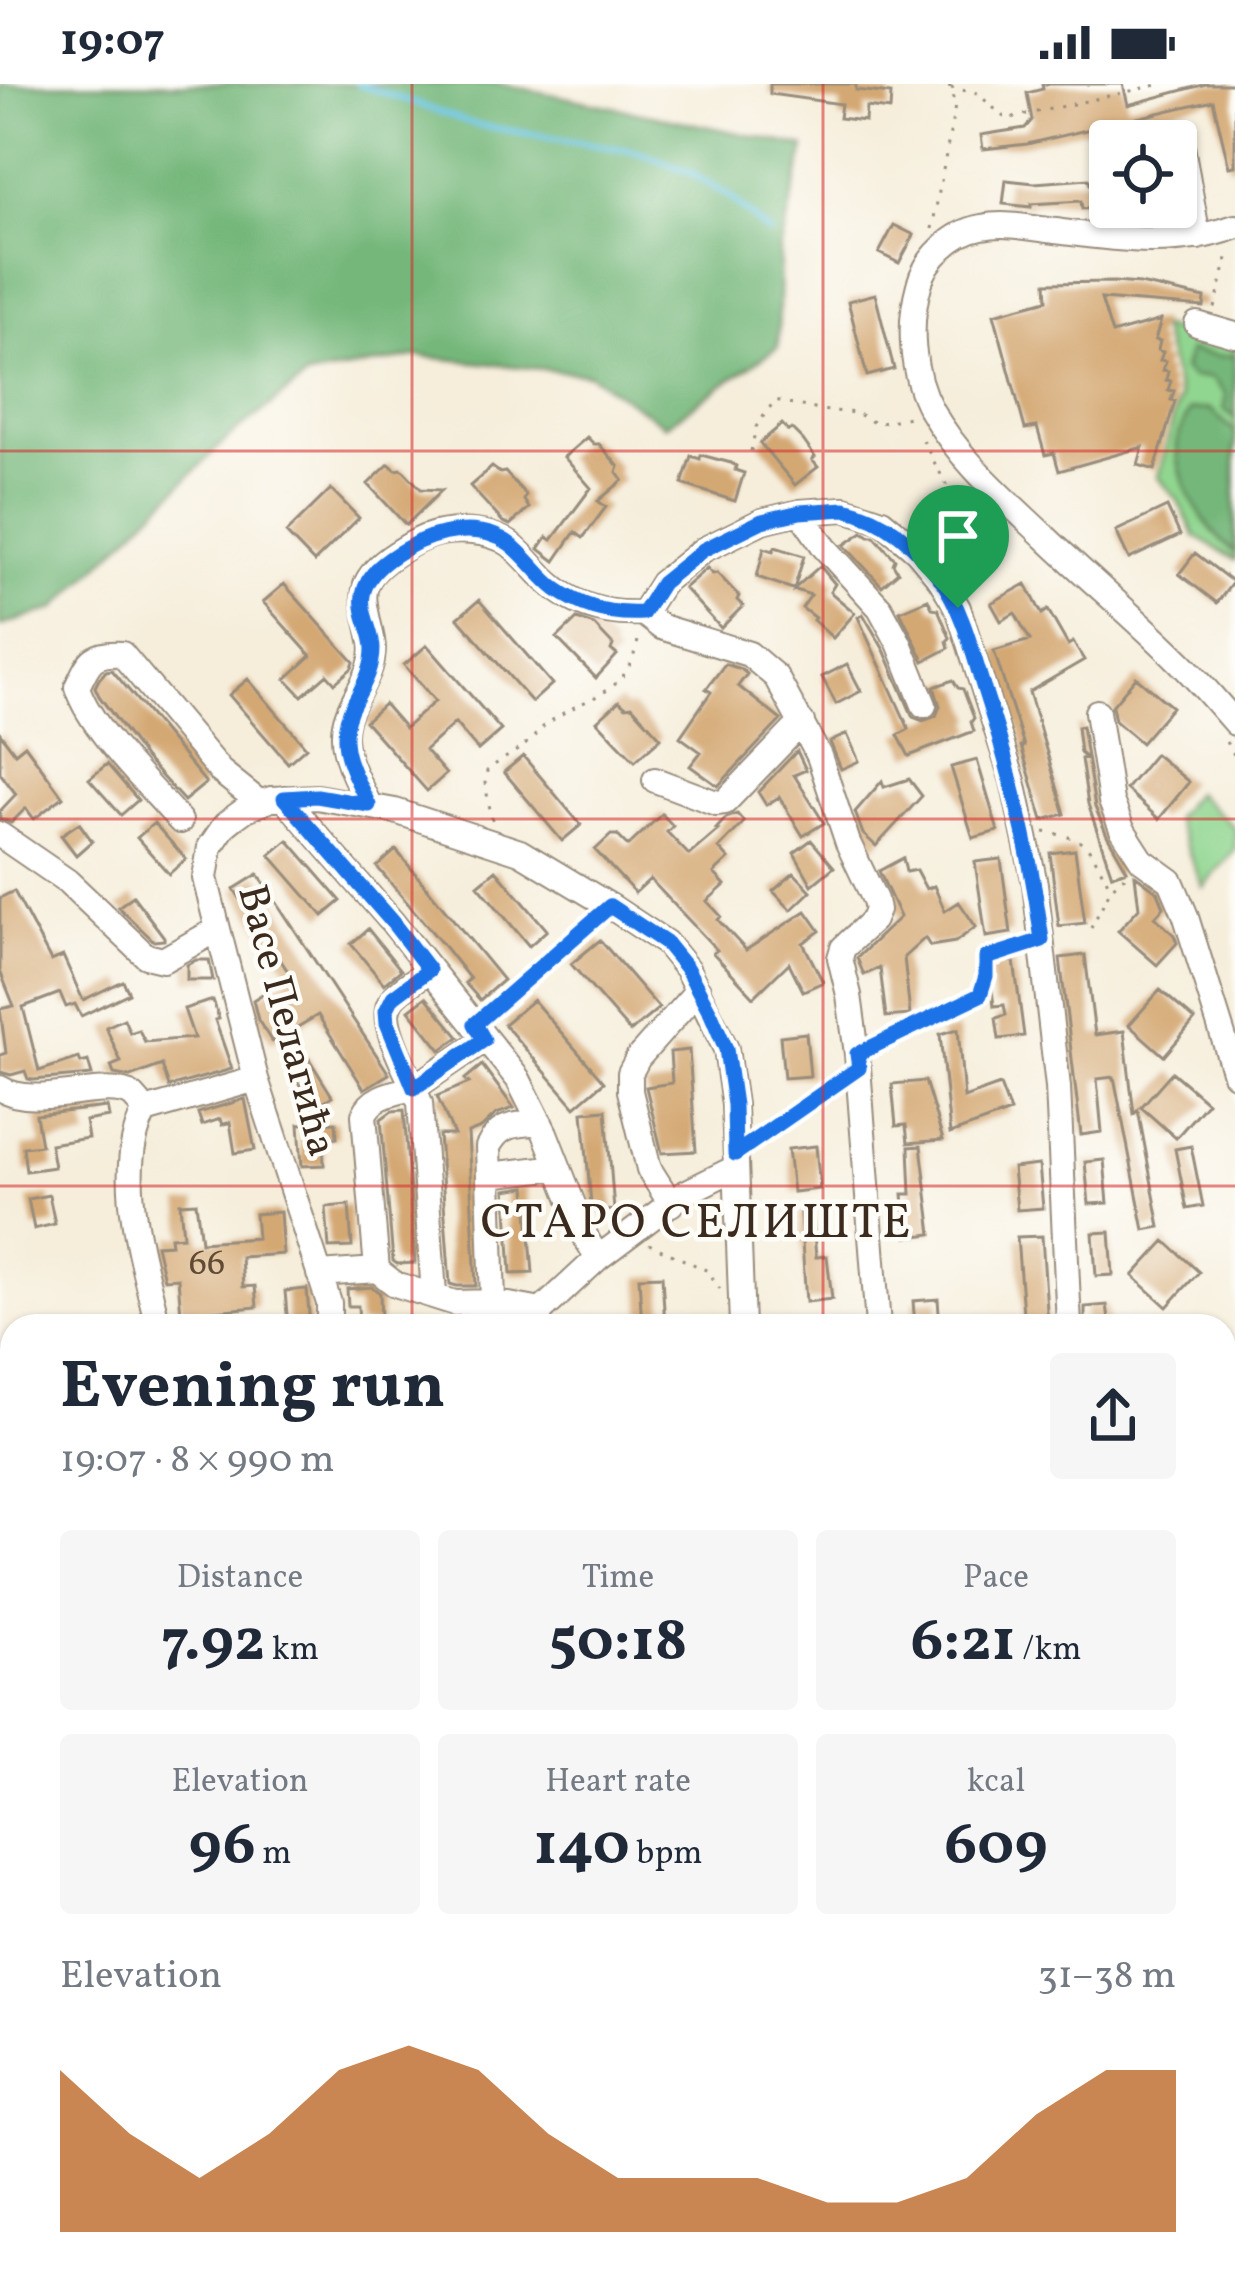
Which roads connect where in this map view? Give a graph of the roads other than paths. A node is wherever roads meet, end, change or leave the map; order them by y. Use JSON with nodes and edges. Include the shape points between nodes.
{"nodes":[{"id":1,"x":1196,"y":228,"type":"edge"},
{"id":2,"x":1231,"y":228,"type":"edge"},
{"id":3,"x":1198,"y":237,"type":"junction"},
{"id":4,"x":1203,"y":326,"type":"road end"},
{"id":5,"x":1235,"y":335,"type":"edge"},
{"id":6,"x":800,"y":512,"type":"junction"},
{"id":7,"x":643,"y":613,"type":"junction"},
{"id":8,"x":924,"y":705,"type":"dead end"},
{"id":9,"x":1097,"y":712,"type":"dead end"},
{"id":10,"x":802,"y":722,"type":"junction"},
{"id":11,"x":1235,"y":722,"type":"edge"},
{"id":12,"x":656,"y":780,"type":"dead end"},
{"id":13,"x":272,"y":800,"type":"junction"},
{"id":14,"x":369,"y":805,"type":"junction"},
{"id":15,"x":180,"y":821,"type":"dead end"},
{"id":16,"x":0,"y":835,"type":"edge"},
{"id":17,"x":218,"y":929,"type":"junction"},
{"id":18,"x":429,"y":970,"type":"junction"},
{"id":19,"x":698,"y":990,"type":"junction"},
{"id":20,"x":480,"y":1032,"type":"junction"},
{"id":21,"x":1235,"y":1074,"type":"edge"},
{"id":22,"x":256,"y":1078,"type":"junction"},
{"id":23,"x":0,"y":1088,"type":"edge"},
{"id":24,"x":414,"y":1088,"type":"junction"},
{"id":25,"x":145,"y":1111,"type":"junction"},
{"id":26,"x":540,"y":1122,"type":"junction"},
{"id":27,"x":735,"y":1161,"type":"junction"},
{"id":28,"x":558,"y":1166,"type":"junction"},
{"id":29,"x":489,"y":1175,"type":"junction"},
{"id":30,"x":671,"y":1204,"type":"junction"},
{"id":31,"x":598,"y":1258,"type":"junction"},
{"id":32,"x":377,"y":1270,"type":"junction"},
{"id":33,"x":319,"y":1274,"type":"junction"},
{"id":34,"x":434,"y":1294,"type":"junction"},
{"id":35,"x":493,"y":1302,"type":"junction"},
{"id":36,"x":155,"y":1314,"type":"edge"},
{"id":37,"x":329,"y":1314,"type":"edge"},
{"id":38,"x":525,"y":1314,"type":"edge"},
{"id":39,"x":544,"y":1314,"type":"edge"},
{"id":40,"x":742,"y":1314,"type":"edge"},
{"id":41,"x":877,"y":1314,"type":"edge"},
{"id":42,"x":1068,"y":1314,"type":"edge"}],
"edges":[{"from":1,"to":3,"type":"street"},
{"from":2,"to":3,"type":"street"},
{"from":3,"to":11,"type":"street","via":[[1127,240],[982,227],[956,237],[922,273],[913,340],[925,396],[962,456]]},
{"from":4,"to":5,"type":"street"},
{"from":6,"to":7,"type":"street","via":[[703,550],[662,583]]},
{"from":6,"to":8,"type":"street","via":[[880,608]]},
{"from":6,"to":42,"type":"street","via":[[845,509],[883,521],[917,551],[958,608],[1013,782],[1035,884],[1058,1088]]},
{"from":7,"to":10,"type":"street","via":[[661,627],[758,659]]},
{"from":7,"to":14,"type":"street","via":[[579,603],[509,543],[484,534],[428,536],[387,560],[363,594],[374,646],[343,740]]},
{"from":9,"to":21,"type":"street","via":[[1122,829],[1142,860],[1171,881]]},
{"from":10,"to":12,"type":"street","via":[[725,802]]},
{"from":10,"to":41,"type":"street","via":[[877,910],[841,958],[858,1061]]},
{"from":13,"to":14,"type":"street","via":[[317,796]]},
{"from":13,"to":15,"type":"street","via":[[220,771],[122,654],[104,653],[88,663],[77,687],[82,702]]},
{"from":13,"to":17,"type":"street","name":"Васе Пелагића","via":[[225,825],[210,847],[205,878]]},
{"from":13,"to":18,"type":"street"},
{"from":14,"to":19,"type":"street","via":[[520,852],[666,943]]},
{"from":16,"to":17,"type":"street","via":[[67,881],[146,956],[164,960]]},
{"from":17,"to":22,"type":"street","name":"Васе Пелагића"},
{"from":18,"to":20,"type":"street"},
{"from":18,"to":24,"type":"street","via":[[386,1011]]},
{"from":19,"to":27,"type":"street","via":[[726,1049]]},
{"from":19,"to":30,"type":"street","via":[[630,1073],[649,1168]]},
{"from":20,"to":24,"type":"street"},
{"from":20,"to":26,"type":"street","via":[[518,1078]]},
{"from":22,"to":25,"type":"street"},
{"from":22,"to":33,"type":"street","name":"Васе Пелагића"},
{"from":23,"to":25,"type":"street","via":[[17,1096],[118,1092]]},
{"from":24,"to":32,"type":"street","via":[[380,1097],[364,1115]]},
{"from":24,"to":34,"type":"street"},
{"from":25,"to":36,"type":"street","via":[[131,1201]]},
{"from":26,"to":28,"type":"street"},
{"from":26,"to":29,"type":"street","via":[[495,1134]]},
{"from":27,"to":30,"type":"street"},
{"from":27,"to":40,"type":"street"},
{"from":28,"to":29,"type":"street"},
{"from":28,"to":31,"type":"street"},
{"from":29,"to":35,"type":"street"},
{"from":30,"to":31,"type":"street"},
{"from":31,"to":39,"type":"street"},
{"from":32,"to":33,"type":"street"},
{"from":32,"to":34,"type":"street"},
{"from":33,"to":37,"type":"street","name":"Васе Пелагића"},
{"from":34,"to":35,"type":"street","via":[[455,1303]]},
{"from":35,"to":38,"type":"street"}]}
